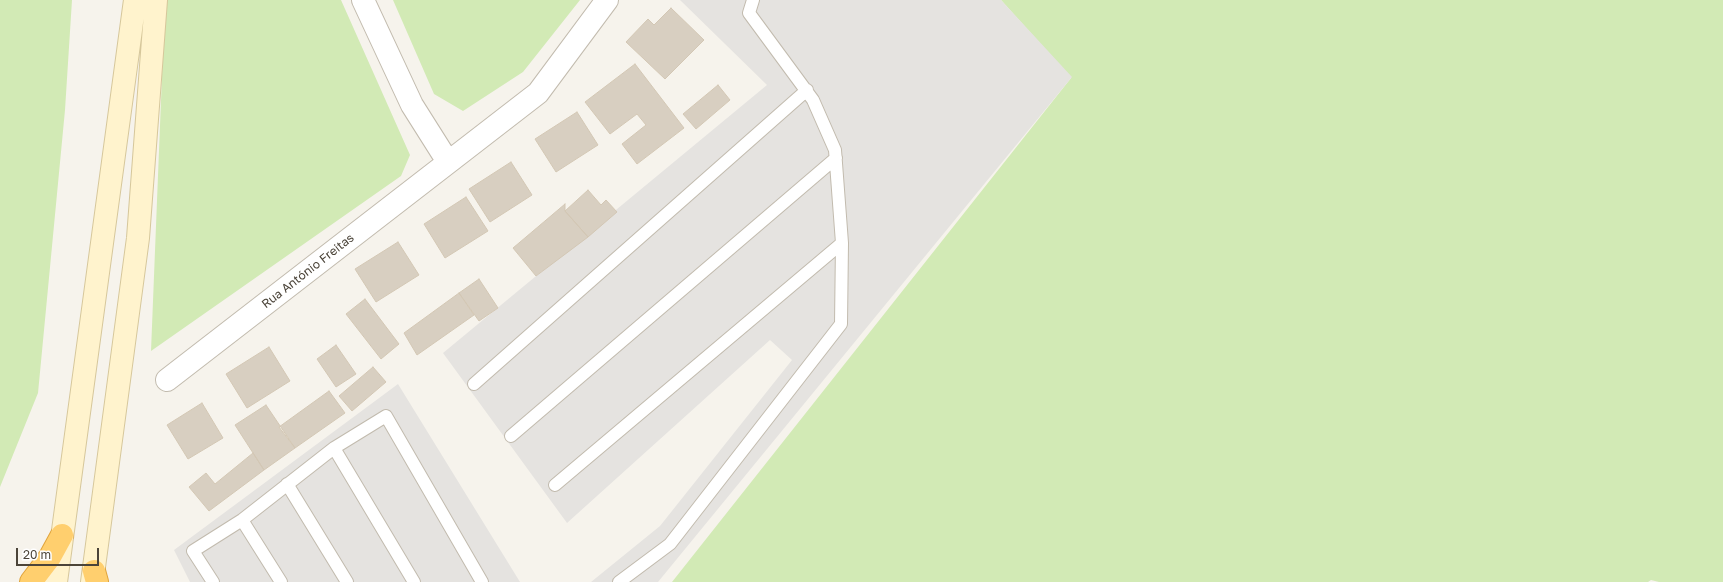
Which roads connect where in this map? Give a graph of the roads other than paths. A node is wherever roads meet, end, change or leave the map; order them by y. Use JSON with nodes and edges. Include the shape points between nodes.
{"nodes":[{"id":1,"x":135,"y":0,"type":"edge"},
{"id":2,"x":156,"y":0,"type":"edge"},
{"id":3,"x":363,"y":0,"type":"edge"},
{"id":4,"x":607,"y":0,"type":"edge"},
{"id":5,"x":753,"y":0,"type":"edge"},
{"id":6,"x":806,"y":90,"type":"junction"},
{"id":7,"x":836,"y":158,"type":"junction"},
{"id":8,"x":448,"y":162,"type":"junction"},
{"id":9,"x":842,"y":243,"type":"junction"},
{"id":10,"x":167,"y":380,"type":"dead end"},
{"id":11,"x":474,"y":384,"type":"dead end"},
{"id":12,"x":511,"y":436,"type":"dead end"},
{"id":13,"x":334,"y":448,"type":"junction"},
{"id":14,"x":287,"y":484,"type":"junction"},
{"id":15,"x":555,"y":485,"type":"dead end"},
{"id":16,"x":242,"y":520,"type":"junction"},
{"id":17,"x":62,"y":534,"type":"junction"},
{"id":18,"x":94,"y":578,"type":"edge"},
{"id":19,"x":31,"y":582,"type":"edge"},
{"id":20,"x":56,"y":582,"type":"edge"},
{"id":21,"x":213,"y":582,"type":"edge"},
{"id":22,"x":281,"y":582,"type":"edge"},
{"id":23,"x":347,"y":582,"type":"edge"},
{"id":24,"x":414,"y":582,"type":"edge"},
{"id":25,"x":482,"y":582,"type":"edge"},
{"id":26,"x":620,"y":582,"type":"edge"}],
"edges":[{"from":1,"to":17,"type":"main road"},
{"from":2,"to":18,"type":"main road","via":[[138,238]]},
{"from":3,"to":8,"type":"street","via":[[412,105]]},
{"from":4,"to":8,"type":"street","name":"Rua António Freitas","via":[[538,93]]},
{"from":5,"to":6,"type":"lane","via":[[748,12]]},
{"from":6,"to":7,"type":"lane","via":[[813,100],[835,150]]},
{"from":6,"to":11,"type":"lane"},
{"from":7,"to":9,"type":"lane"},
{"from":7,"to":12,"type":"lane"},
{"from":8,"to":10,"type":"street","name":"Rua António Freitas"},
{"from":9,"to":15,"type":"lane"},
{"from":9,"to":26,"type":"lane","via":[[841,324],[670,544]]},
{"from":13,"to":14,"type":"lane"},
{"from":13,"to":24,"type":"lane"},
{"from":13,"to":25,"type":"lane","via":[[386,416]]},
{"from":14,"to":16,"type":"lane"},
{"from":14,"to":23,"type":"lane"},
{"from":16,"to":21,"type":"lane","via":[[193,551]]},
{"from":16,"to":22,"type":"lane"},
{"from":17,"to":19,"type":"highway","via":[[50,557]]},
{"from":17,"to":20,"type":"main road"}]}
